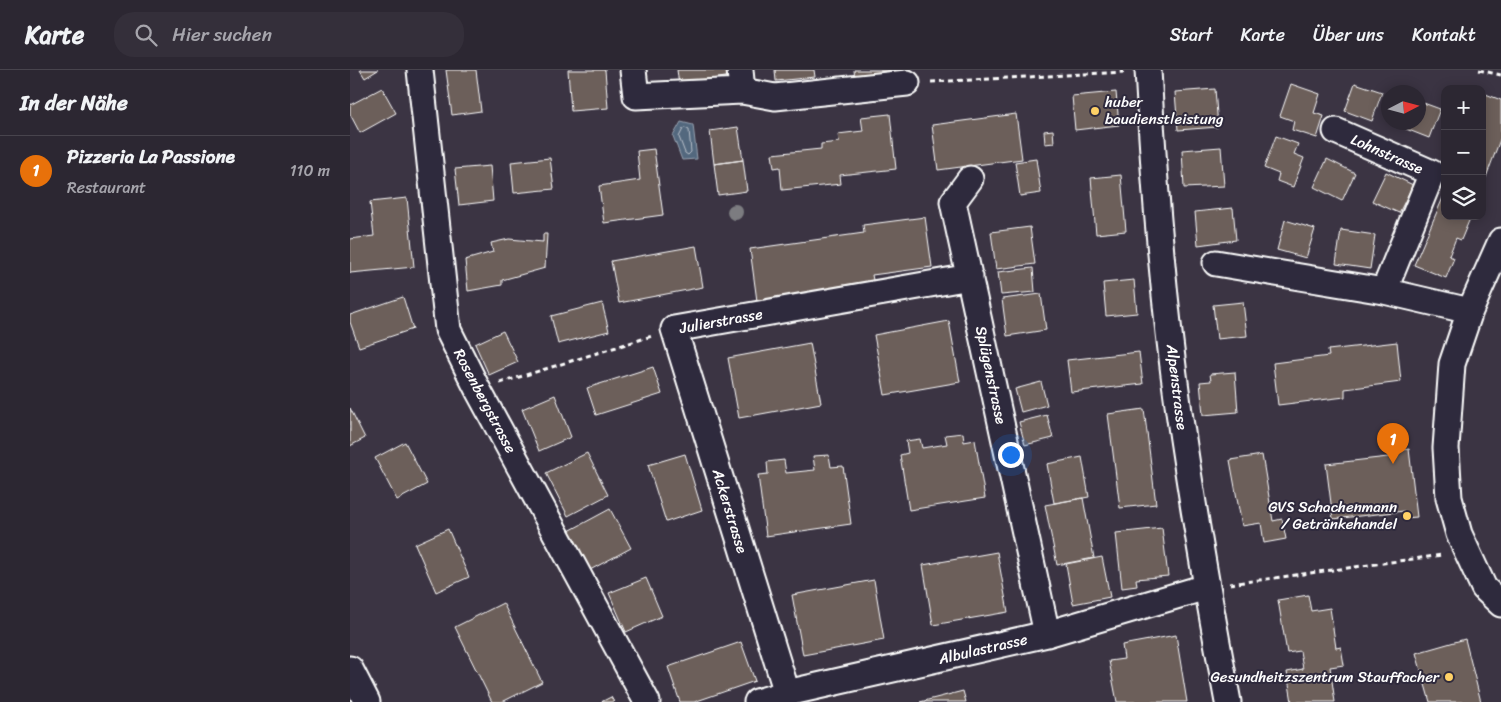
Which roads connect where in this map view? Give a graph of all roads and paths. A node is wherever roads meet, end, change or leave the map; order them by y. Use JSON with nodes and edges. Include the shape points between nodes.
{"nodes":[{"id":1,"x":420,"y":70,"type":"edge"},
{"id":2,"x":633,"y":70,"type":"edge"},
{"id":3,"x":1148,"y":70,"type":"edge"},
{"id":4,"x":1478,"y":70,"type":"edge"},
{"id":5,"x":1501,"y":75,"type":"edge"},
{"id":6,"x":741,"y":80,"type":"edge"},
{"id":7,"x":907,"y":83,"type":"joint"},
{"id":8,"x":1336,"y":132,"type":"dead end"},
{"id":9,"x":970,"y":179,"type":"dead end"},
{"id":10,"x":1501,"y":241,"type":"edge"},
{"id":11,"x":1216,"y":263,"type":"dead end"},
{"id":12,"x":970,"y":277,"type":"junction"},
{"id":13,"x":1384,"y":291,"type":"junction"},
{"id":14,"x":1470,"y":311,"type":"junction"},
{"id":15,"x":674,"y":329,"type":"junction"},
{"id":16,"x":478,"y":390,"type":"junction"},
{"id":17,"x":1467,"y":552,"type":"junction"},
{"id":18,"x":1214,"y":586,"type":"junction"},
{"id":19,"x":1501,"y":604,"type":"edge"},
{"id":20,"x":1047,"y":634,"type":"junction"},
{"id":21,"x":350,"y":669,"type":"edge"},
{"id":22,"x":787,"y":693,"type":"junction"},
{"id":23,"x":366,"y":702,"type":"edge"},
{"id":24,"x":647,"y":702,"type":"edge"},
{"id":25,"x":757,"y":702,"type":"edge"},
{"id":26,"x":1228,"y":702,"type":"edge"}],
"edges":[{"from":1,"to":16,"type":"street","name":"Rosenbergstrasse","via":[[448,330]]},
{"from":2,"to":6,"type":"street","via":[[636,96]]},
{"from":3,"to":7,"type":"path"},
{"from":3,"to":18,"type":"street","name":"Alpenstrasse","via":[[1164,278],[1179,411]]},
{"from":4,"to":5,"type":"path"},
{"from":6,"to":7,"type":"street","via":[[775,97]]},
{"from":8,"to":13,"type":"street","name":"Lohnstrasse","via":[[1432,173]]},
{"from":9,"to":12,"type":"street","name":"Splügenstrasse","via":[[953,202]]},
{"from":10,"to":14,"type":"street"},
{"from":11,"to":13,"type":"street"},
{"from":12,"to":15,"type":"street","name":"Julierstrasse"},
{"from":12,"to":20,"type":"street","name":"Splügenstrasse"},
{"from":13,"to":14,"type":"street"},
{"from":14,"to":17,"type":"street","via":[[1452,364],[1446,448],[1449,498]]},
{"from":15,"to":16,"type":"path","name":"Julierstrasse"},
{"from":15,"to":22,"type":"street","name":"Ackerstrasse"},
{"from":16,"to":24,"type":"street","name":"Rosenbergstrasse"},
{"from":17,"to":18,"type":"path"},
{"from":17,"to":19,"type":"street","via":[[1484,588]]},
{"from":18,"to":20,"type":"street","name":"Albulastrasse"},
{"from":18,"to":26,"type":"street","name":"Alpenstrasse"},
{"from":20,"to":22,"type":"street","name":"Albulastrasse"},
{"from":21,"to":23,"type":"street"},
{"from":22,"to":25,"type":"street","name":"Albulastrasse"}]}
